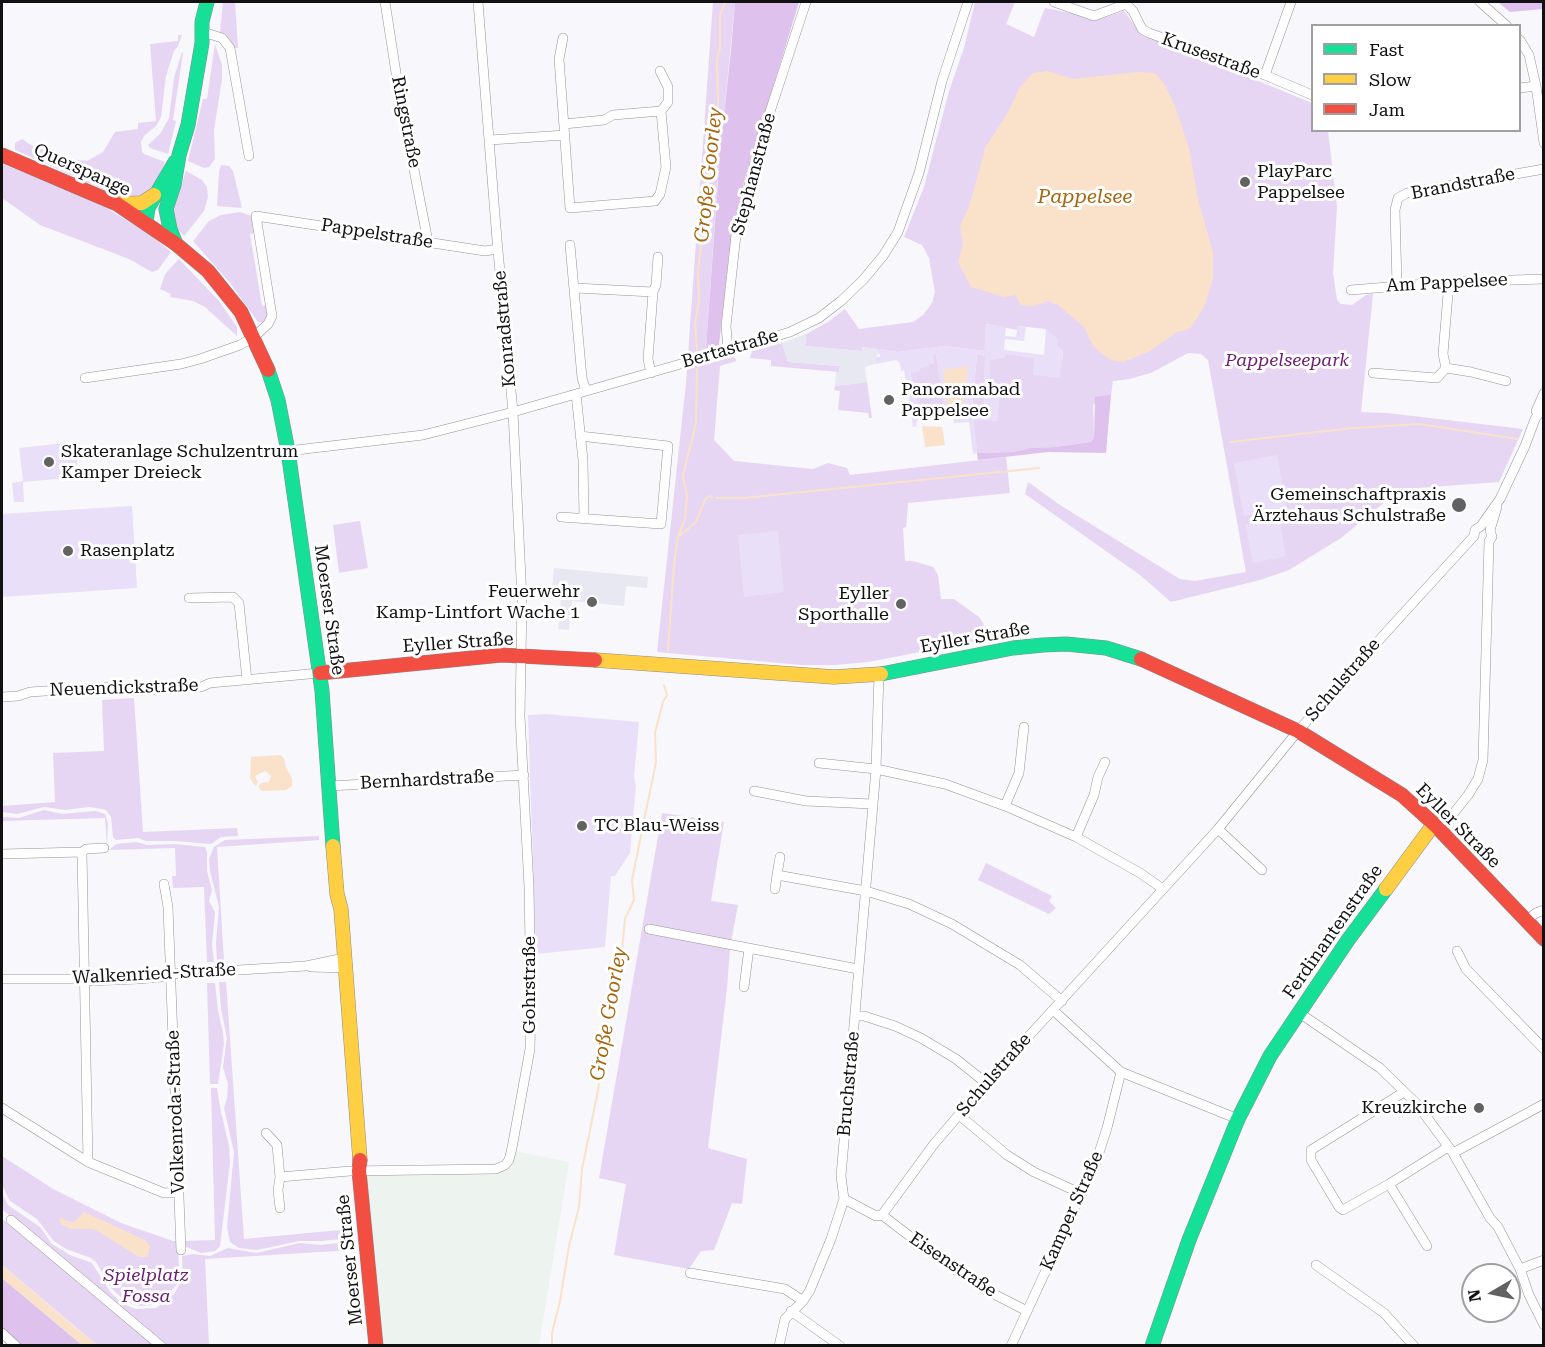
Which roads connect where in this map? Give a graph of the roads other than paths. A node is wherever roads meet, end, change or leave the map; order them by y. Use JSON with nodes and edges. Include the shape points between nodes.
{"nodes":[{"id":1,"x":207,"y":2,"type":"edge"},
{"id":2,"x":212,"y":2,"type":"edge"},
{"id":3,"x":385,"y":2,"type":"edge"},
{"id":4,"x":478,"y":2,"type":"edge"},
{"id":5,"x":806,"y":2,"type":"edge"},
{"id":6,"x":968,"y":2,"type":"edge"},
{"id":7,"x":1054,"y":2,"type":"edge"},
{"id":8,"x":1291,"y":2,"type":"edge"},
{"id":9,"x":1480,"y":2,"type":"edge"},
{"id":10,"x":1127,"y":3,"type":"edge"},
{"id":11,"x":1505,"y":24,"type":"edge"},
{"id":12,"x":203,"y":32,"type":"junction"},
{"id":13,"x":563,"y":38,"type":"dead end"},
{"id":14,"x":1521,"y":42,"type":"edge"},
{"id":15,"x":660,"y":70,"type":"dead end"},
{"id":16,"x":1265,"y":75,"type":"junction"},
{"id":17,"x":1536,"y":86,"type":"junction"},
{"id":18,"x":1521,"y":88,"type":"edge"},
{"id":19,"x":1311,"y":95,"type":"edge"},
{"id":20,"x":661,"y":111,"type":"junction"},
{"id":21,"x":564,"y":124,"type":"junction"},
{"id":22,"x":565,"y":135,"type":"junction"},
{"id":23,"x":490,"y":140,"type":"junction"},
{"id":24,"x":1544,"y":143,"type":"edge"},
{"id":25,"x":2,"y":155,"type":"edge"},
{"id":26,"x":179,"y":155,"type":"junction"},
{"id":27,"x":249,"y":156,"type":"dead end"},
{"id":28,"x":1544,"y":169,"type":"edge"},
{"id":29,"x":157,"y":191,"type":"junction"},
{"id":30,"x":167,"y":202,"type":"junction"},
{"id":31,"x":117,"y":204,"type":"junction"},
{"id":32,"x":146,"y":222,"type":"junction"},
{"id":33,"x":428,"y":242,"type":"junction"},
{"id":34,"x":176,"y":244,"type":"junction"},
{"id":35,"x":570,"y":245,"type":"dead end"},
{"id":36,"x":497,"y":249,"type":"junction"},
{"id":37,"x":658,"y":257,"type":"dead end"},
{"id":38,"x":1544,"y":279,"type":"edge"},
{"id":39,"x":1449,"y":282,"type":"junction"},
{"id":40,"x":1398,"y":285,"type":"junction"},
{"id":41,"x":575,"y":288,"type":"junction"},
{"id":42,"x":1351,"y":290,"type":"dead end"},
{"id":43,"x":653,"y":292,"type":"junction"},
{"id":44,"x":254,"y":337,"type":"junction"},
{"id":45,"x":728,"y":350,"type":"junction"},
{"id":46,"x":1446,"y":368,"type":"junction"},
{"id":47,"x":651,"y":372,"type":"junction"},
{"id":48,"x":1373,"y":374,"type":"dead end"},
{"id":49,"x":85,"y":378,"type":"dead end"},
{"id":50,"x":1506,"y":381,"type":"dead end"},
{"id":51,"x":581,"y":392,"type":"junction"},
{"id":52,"x":1544,"y":393,"type":"edge"},
{"id":53,"x":1544,"y":406,"type":"edge"},
{"id":54,"x":513,"y":411,"type":"junction"},
{"id":55,"x":1535,"y":419,"type":"junction"},
{"id":56,"x":580,"y":436,"type":"junction"},
{"id":57,"x":288,"y":451,"type":"junction"},
{"id":58,"x":1500,"y":499,"type":"junction"},
{"id":59,"x":561,"y":518,"type":"dead end"},
{"id":60,"x":584,"y":518,"type":"junction"},
{"id":61,"x":1480,"y":526,"type":"junction"},
{"id":62,"x":1491,"y":530,"type":"junction"},
{"id":63,"x":1474,"y":536,"type":"junction"},
{"id":64,"x":1489,"y":541,"type":"junction"},
{"id":65,"x":189,"y":598,"type":"dead end"},
{"id":66,"x":522,"y":656,"type":"junction"},
{"id":67,"x":320,"y":673,"type":"junction"},
{"id":68,"x":879,"y":674,"type":"junction"},
{"id":69,"x":247,"y":680,"type":"junction"},
{"id":70,"x":2,"y":697,"type":"edge"},
{"id":71,"x":1024,"y":728,"type":"dead end"},
{"id":72,"x":1298,"y":732,"type":"junction"},
{"id":73,"x":1105,"y":762,"type":"dead end"},
{"id":74,"x":819,"y":763,"type":"dead end"},
{"id":75,"x":876,"y":769,"type":"junction"},
{"id":76,"x":524,"y":775,"type":"junction"},
{"id":77,"x":330,"y":786,"type":"junction"},
{"id":78,"x":754,"y":791,"type":"dead end"},
{"id":79,"x":872,"y":804,"type":"junction"},
{"id":80,"x":1005,"y":806,"type":"junction"},
{"id":81,"x":1434,"y":824,"type":"junction"},
{"id":82,"x":1218,"y":829,"type":"junction"},
{"id":83,"x":1076,"y":837,"type":"junction"},
{"id":84,"x":104,"y":848,"type":"dead end"},
{"id":85,"x":82,"y":852,"type":"junction"},
{"id":86,"x":2,"y":854,"type":"edge"},
{"id":87,"x":780,"y":857,"type":"dead end"},
{"id":88,"x":1262,"y":870,"type":"dead end"},
{"id":89,"x":777,"y":875,"type":"junction"},
{"id":90,"x":164,"y":884,"type":"dead end"},
{"id":91,"x":775,"y":889,"type":"dead end"},
{"id":92,"x":1163,"y":889,"type":"junction"},
{"id":93,"x":866,"y":891,"type":"junction"},
{"id":94,"x":1544,"y":910,"type":"edge"},
{"id":95,"x":1526,"y":921,"type":"junction"},
{"id":96,"x":649,"y":929,"type":"dead end"},
{"id":97,"x":1544,"y":939,"type":"edge"},
{"id":98,"x":749,"y":948,"type":"junction"},
{"id":99,"x":1456,"y":951,"type":"dead end"},
{"id":100,"x":340,"y":963,"type":"junction"},
{"id":101,"x":858,"y":969,"type":"junction"},
{"id":102,"x":171,"y":974,"type":"junction"},
{"id":103,"x":2,"y":979,"type":"edge"},
{"id":104,"x":85,"y":979,"type":"junction"},
{"id":105,"x":744,"y":987,"type":"dead end"},
{"id":106,"x":1062,"y":1001,"type":"junction"},
{"id":107,"x":1053,"y":1010,"type":"junction"},
{"id":108,"x":1298,"y":1012,"type":"junction"},
{"id":109,"x":855,"y":1016,"type":"junction"},
{"id":110,"x":1544,"y":1048,"type":"edge"},
{"id":111,"x":1121,"y":1072,"type":"junction"},
{"id":112,"x":986,"y":1083,"type":"junction"},
{"id":113,"x":1404,"y":1092,"type":"junction"},
{"id":114,"x":1544,"y":1104,"type":"edge"},
{"id":115,"x":2,"y":1108,"type":"edge"},
{"id":116,"x":959,"y":1115,"type":"junction"},
{"id":117,"x":1238,"y":1119,"type":"junction"},
{"id":118,"x":266,"y":1133,"type":"dead end"},
{"id":119,"x":1450,"y":1150,"type":"junction"},
{"id":120,"x":88,"y":1162,"type":"junction"},
{"id":121,"x":359,"y":1171,"type":"junction"},
{"id":122,"x":280,"y":1178,"type":"junction"},
{"id":123,"x":1389,"y":1184,"type":"junction"},
{"id":124,"x":178,"y":1192,"type":"junction"},
{"id":125,"x":1082,"y":1194,"type":"junction"},
{"id":126,"x":844,"y":1199,"type":"junction"},
{"id":127,"x":280,"y":1208,"type":"dead end"},
{"id":128,"x":882,"y":1215,"type":"junction"},
{"id":129,"x":11,"y":1220,"type":"dead end"},
{"id":130,"x":1427,"y":1246,"type":"dead end"},
{"id":131,"x":181,"y":1250,"type":"dead end"},
{"id":132,"x":1544,"y":1260,"type":"edge"},
{"id":133,"x":1516,"y":1263,"type":"edge"},
{"id":134,"x":1316,"y":1264,"type":"dead end"},
{"id":135,"x":1521,"y":1269,"type":"edge"},
{"id":136,"x":1521,"y":1272,"type":"edge"},
{"id":137,"x":690,"y":1273,"type":"dead end"},
{"id":138,"x":803,"y":1301,"type":"junction"},
{"id":139,"x":791,"y":1311,"type":"junction"},
{"id":140,"x":1027,"y":1311,"type":"junction"},
{"id":141,"x":1544,"y":1325,"type":"edge"},
{"id":142,"x":2,"y":1333,"type":"edge"},
{"id":143,"x":16,"y":1346,"type":"edge"},
{"id":144,"x":161,"y":1346,"type":"edge"},
{"id":145,"x":376,"y":1346,"type":"edge"},
{"id":146,"x":779,"y":1346,"type":"edge"},
{"id":147,"x":840,"y":1346,"type":"edge"},
{"id":148,"x":1011,"y":1346,"type":"edge"},
{"id":149,"x":1152,"y":1346,"type":"edge"},
{"id":150,"x":1414,"y":1346,"type":"edge"}],
"edges":[{"from":1,"to":12,"type":"main road"},
{"from":2,"to":12,"type":"main road"},
{"from":3,"to":33,"type":"street","name":"Ringstraße"},
{"from":4,"to":23,"type":"street","name":"Konradstraße"},
{"from":5,"to":45,"type":"street","name":"Stephanstraße","via":[[762,136],[736,235],[726,326]]},
{"from":6,"to":45,"type":"street","name":"Bertastraße","via":[[942,81],[912,196],[898,232],[883,256],[849,294],[819,318],[790,332]]},
{"from":7,"to":10,"type":"street","name":"Krusestraße","via":[[1094,15]]},
{"from":8,"to":16,"type":"street"},
{"from":9,"to":11,"type":"street"},
{"from":10,"to":16,"type":"street","name":"Krusestraße","via":[[1149,33]]},
{"from":12,"to":26,"type":"main road","via":[[192,105]]},
{"from":12,"to":27,"type":"street","via":[[222,39],[230,48]]},
{"from":13,"to":21,"type":"street","via":[[559,59]]},
{"from":14,"to":17,"type":"street","via":[[1529,55]]},
{"from":15,"to":20,"type":"street","via":[[668,87],[668,102]]},
{"from":16,"to":19,"type":"street","name":"Krusestraße"},
{"from":17,"to":18,"type":"street"},
{"from":17,"to":24,"type":"street"},
{"from":20,"to":21,"type":"street"},
{"from":20,"to":22,"type":"street","via":[[666,167],[655,201],[570,208]]},
{"from":21,"to":22,"type":"street"},
{"from":22,"to":23,"type":"street"},
{"from":23,"to":36,"type":"street","name":"Konradstraße"},
{"from":25,"to":31,"type":"main road","name":"Querspange"},
{"from":26,"to":29,"type":"main road"},
{"from":26,"to":30,"type":"main road"},
{"from":28,"to":40,"type":"street","name":"Brandstraße","via":[[1407,193],[1398,198]]},
{"from":29,"to":31,"type":"main road","via":[[142,203]]},
{"from":29,"to":32,"type":"main road"},
{"from":30,"to":32,"type":"main road"},
{"from":30,"to":34,"type":"main road","via":[[167,218]]},
{"from":31,"to":32,"type":"main road","name":"Querspange"},
{"from":32,"to":34,"type":"main road","name":"Moerser Straße"},
{"from":33,"to":36,"type":"street","name":"Pappelstraße"},
{"from":33,"to":44,"type":"street","name":"Pappelstraße","via":[[256,216],[272,316]]},
{"from":34,"to":44,"type":"main road","name":"Moerser Straße","via":[[227,293]]},
{"from":35,"to":41,"type":"street"},
{"from":36,"to":54,"type":"street","name":"Konradstraße"},
{"from":37,"to":43,"type":"street"},
{"from":38,"to":39,"type":"street","name":"Am Pappelsee"},
{"from":39,"to":40,"type":"street","name":"Am Pappelsee"},
{"from":39,"to":46,"type":"street","via":[[1443,354]]},
{"from":40,"to":42,"type":"street","name":"Am Pappelsee"},
{"from":41,"to":43,"type":"street"},
{"from":41,"to":51,"type":"street"},
{"from":43,"to":47,"type":"street","via":[[648,359]]},
{"from":44,"to":49,"type":"street","via":[[181,364]]},
{"from":44,"to":57,"type":"main road","name":"Moerser Straße","via":[[278,400]]},
{"from":45,"to":47,"type":"street","name":"Bertastraße"},
{"from":46,"to":48,"type":"street","via":[[1437,378]]},
{"from":46,"to":50,"type":"street"},
{"from":47,"to":51,"type":"street","name":"Bertastraße"},
{"from":51,"to":54,"type":"street","name":"Bertastraße"},
{"from":51,"to":56,"type":"street"},
{"from":52,"to":55,"type":"street","name":"Schulstraße"},
{"from":53,"to":55,"type":"street","name":"Schulstraße"},
{"from":54,"to":57,"type":"street","name":"Bertastraße","via":[[423,435]]},
{"from":54,"to":66,"type":"street","name":"Konradstraße"},
{"from":55,"to":58,"type":"street","name":"Schulstraße"},
{"from":56,"to":60,"type":"street"},
{"from":56,"to":60,"type":"street","via":[[668,446],[661,524]]},
{"from":57,"to":67,"type":"main road","name":"Moerser Straße"},
{"from":58,"to":61,"type":"street","name":"Schulstraße"},
{"from":58,"to":62,"type":"street","name":"Schulstraße"},
{"from":59,"to":60,"type":"street"},
{"from":61,"to":62,"type":"street"},
{"from":61,"to":63,"type":"street","name":"Schulstraße"},
{"from":62,"to":64,"type":"street","name":"Schulstraße"},
{"from":63,"to":64,"type":"street","via":[[1480,542]]},
{"from":63,"to":72,"type":"street","name":"Schulstraße"},
{"from":64,"to":81,"type":"street","name":"Ferdinantenstraße","via":[[1483,760],[1468,795],[1449,819]]},
{"from":65,"to":69,"type":"street","via":[[234,597],[239,603]]},
{"from":66,"to":67,"type":"main road","name":"Eyller Straße","via":[[474,656]]},
{"from":66,"to":68,"type":"main road","name":"Eyller Straße","via":[[834,677]]},
{"from":66,"to":76,"type":"street","name":"Gohrstraße","via":[[520,716]]},
{"from":67,"to":69,"type":"street","name":"Neuendickstraße"},
{"from":67,"to":77,"type":"main road","name":"Moerser Straße"},
{"from":68,"to":72,"type":"main road","name":"Eyller Straße","via":[[1023,647],[1066,644],[1106,648],[1163,667]]},
{"from":68,"to":75,"type":"street","name":"Bruchstraße"},
{"from":69,"to":70,"type":"street","name":"Neuendickstraße","via":[[182,688],[130,691],[115,687]]},
{"from":71,"to":80,"type":"street","via":[[1019,773]]},
{"from":72,"to":81,"type":"main road","name":"Eyller Straße","via":[[1401,795]]},
{"from":72,"to":82,"type":"street","name":"Schulstraße"},
{"from":73,"to":83,"type":"street"},
{"from":74,"to":75,"type":"street"},
{"from":75,"to":79,"type":"street","name":"Bruchstraße"},
{"from":75,"to":80,"type":"street","via":[[945,784]]},
{"from":76,"to":77,"type":"street","name":"Bernhardstraße"},
{"from":76,"to":121,"type":"street","name":"Gohrstraße","via":[[530,1049],[509,1160],[496,1169]]},
{"from":77,"to":100,"type":"main road","name":"Moerser Straße"},
{"from":78,"to":79,"type":"street","via":[[806,801]]},
{"from":79,"to":93,"type":"street","name":"Bruchstraße"},
{"from":80,"to":83,"type":"street"},
{"from":81,"to":95,"type":"main road","name":"Eyller Straße"},
{"from":81,"to":108,"type":"main road","name":"Ferdinantenstraße"},
{"from":82,"to":88,"type":"street"},
{"from":82,"to":92,"type":"street","name":"Schulstraße"},
{"from":83,"to":92,"type":"street"},
{"from":84,"to":85,"type":"street"},
{"from":85,"to":86,"type":"street"},
{"from":85,"to":104,"type":"street"},
{"from":87,"to":89,"type":"street"},
{"from":89,"to":91,"type":"street"},
{"from":89,"to":93,"type":"street"},
{"from":90,"to":102,"type":"street","name":"Volkenroda-Straße"},
{"from":92,"to":106,"type":"street","name":"Schulstraße"},
{"from":93,"to":101,"type":"street","name":"Bruchstraße"},
{"from":93,"to":106,"type":"street","via":[[909,904],[952,924],[1020,965]]},
{"from":94,"to":95,"type":"street"},
{"from":95,"to":97,"type":"main road","name":"Eyller Straße"},
{"from":96,"to":98,"type":"street"},
{"from":98,"to":101,"type":"street"},
{"from":98,"to":105,"type":"street"},
{"from":99,"to":110,"type":"street","via":[[1466,969]]},
{"from":100,"to":102,"type":"street","name":"Walkenried-Straße"},
{"from":100,"to":121,"type":"main road","name":"Moerser Straße","via":[[353,1154]]},
{"from":101,"to":109,"type":"street","name":"Bruchstraße"},
{"from":102,"to":104,"type":"street","name":"Walkenried-Straße"},
{"from":102,"to":124,"type":"street","name":"Volkenroda-Straße"},
{"from":103,"to":104,"type":"street","name":"Walkenried-Straße"},
{"from":104,"to":120,"type":"street"},
{"from":106,"to":107,"type":"street","name":"Schulstraße"},
{"from":107,"to":111,"type":"street"},
{"from":107,"to":112,"type":"street","name":"Schulstraße"},
{"from":108,"to":113,"type":"street","via":[[1380,1068]]},
{"from":108,"to":117,"type":"main road","name":"Ferdinantenstraße"},
{"from":109,"to":112,"type":"street","via":[[895,1026],[921,1038]]},
{"from":109,"to":126,"type":"street","name":"Bruchstraße","via":[[840,1176]]},
{"from":111,"to":117,"type":"street"},
{"from":111,"to":125,"type":"street","name":"Kamper Straße","via":[[1107,1128]]},
{"from":112,"to":116,"type":"street","name":"Schulstraße"},
{"from":113,"to":119,"type":"street"},
{"from":113,"to":123,"type":"street","via":[[1311,1150],[1311,1160],[1343,1210]]},
{"from":114,"to":119,"type":"street"},
{"from":115,"to":120,"type":"street"},
{"from":116,"to":125,"type":"street","via":[[1007,1155]]},
{"from":116,"to":128,"type":"street","name":"Schulstraße"},
{"from":117,"to":149,"type":"main road","name":"Ferdinantenstraße"},
{"from":118,"to":122,"type":"street","via":[[277,1145]]},
{"from":119,"to":123,"type":"street"},
{"from":119,"to":133,"type":"street"},
{"from":120,"to":124,"type":"street","via":[[164,1193]]},
{"from":121,"to":122,"type":"street","name":"Gohrstraße"},
{"from":121,"to":145,"type":"main road","name":"Moerser Straße"},
{"from":122,"to":127,"type":"street"},
{"from":123,"to":130,"type":"street"},
{"from":124,"to":131,"type":"street","name":"Volkenroda-Straße"},
{"from":125,"to":140,"type":"street","name":"Kamper Straße"},
{"from":126,"to":128,"type":"street","via":[[876,1216]]},
{"from":126,"to":138,"type":"street"},
{"from":128,"to":140,"type":"street","name":"Eisenstraße","via":[[984,1289]]},
{"from":129,"to":144,"type":"street"},
{"from":132,"to":135,"type":"street"},
{"from":134,"to":150,"type":"street","via":[[1384,1313]]},
{"from":136,"to":141,"type":"street"},
{"from":137,"to":138,"type":"street","via":[[785,1289]]},
{"from":138,"to":139,"type":"street"},
{"from":139,"to":146,"type":"street","via":[[785,1319]]},
{"from":139,"to":147,"type":"street"},
{"from":140,"to":148,"type":"street","name":"Kamper Straße"},
{"from":142,"to":143,"type":"street"}]}
